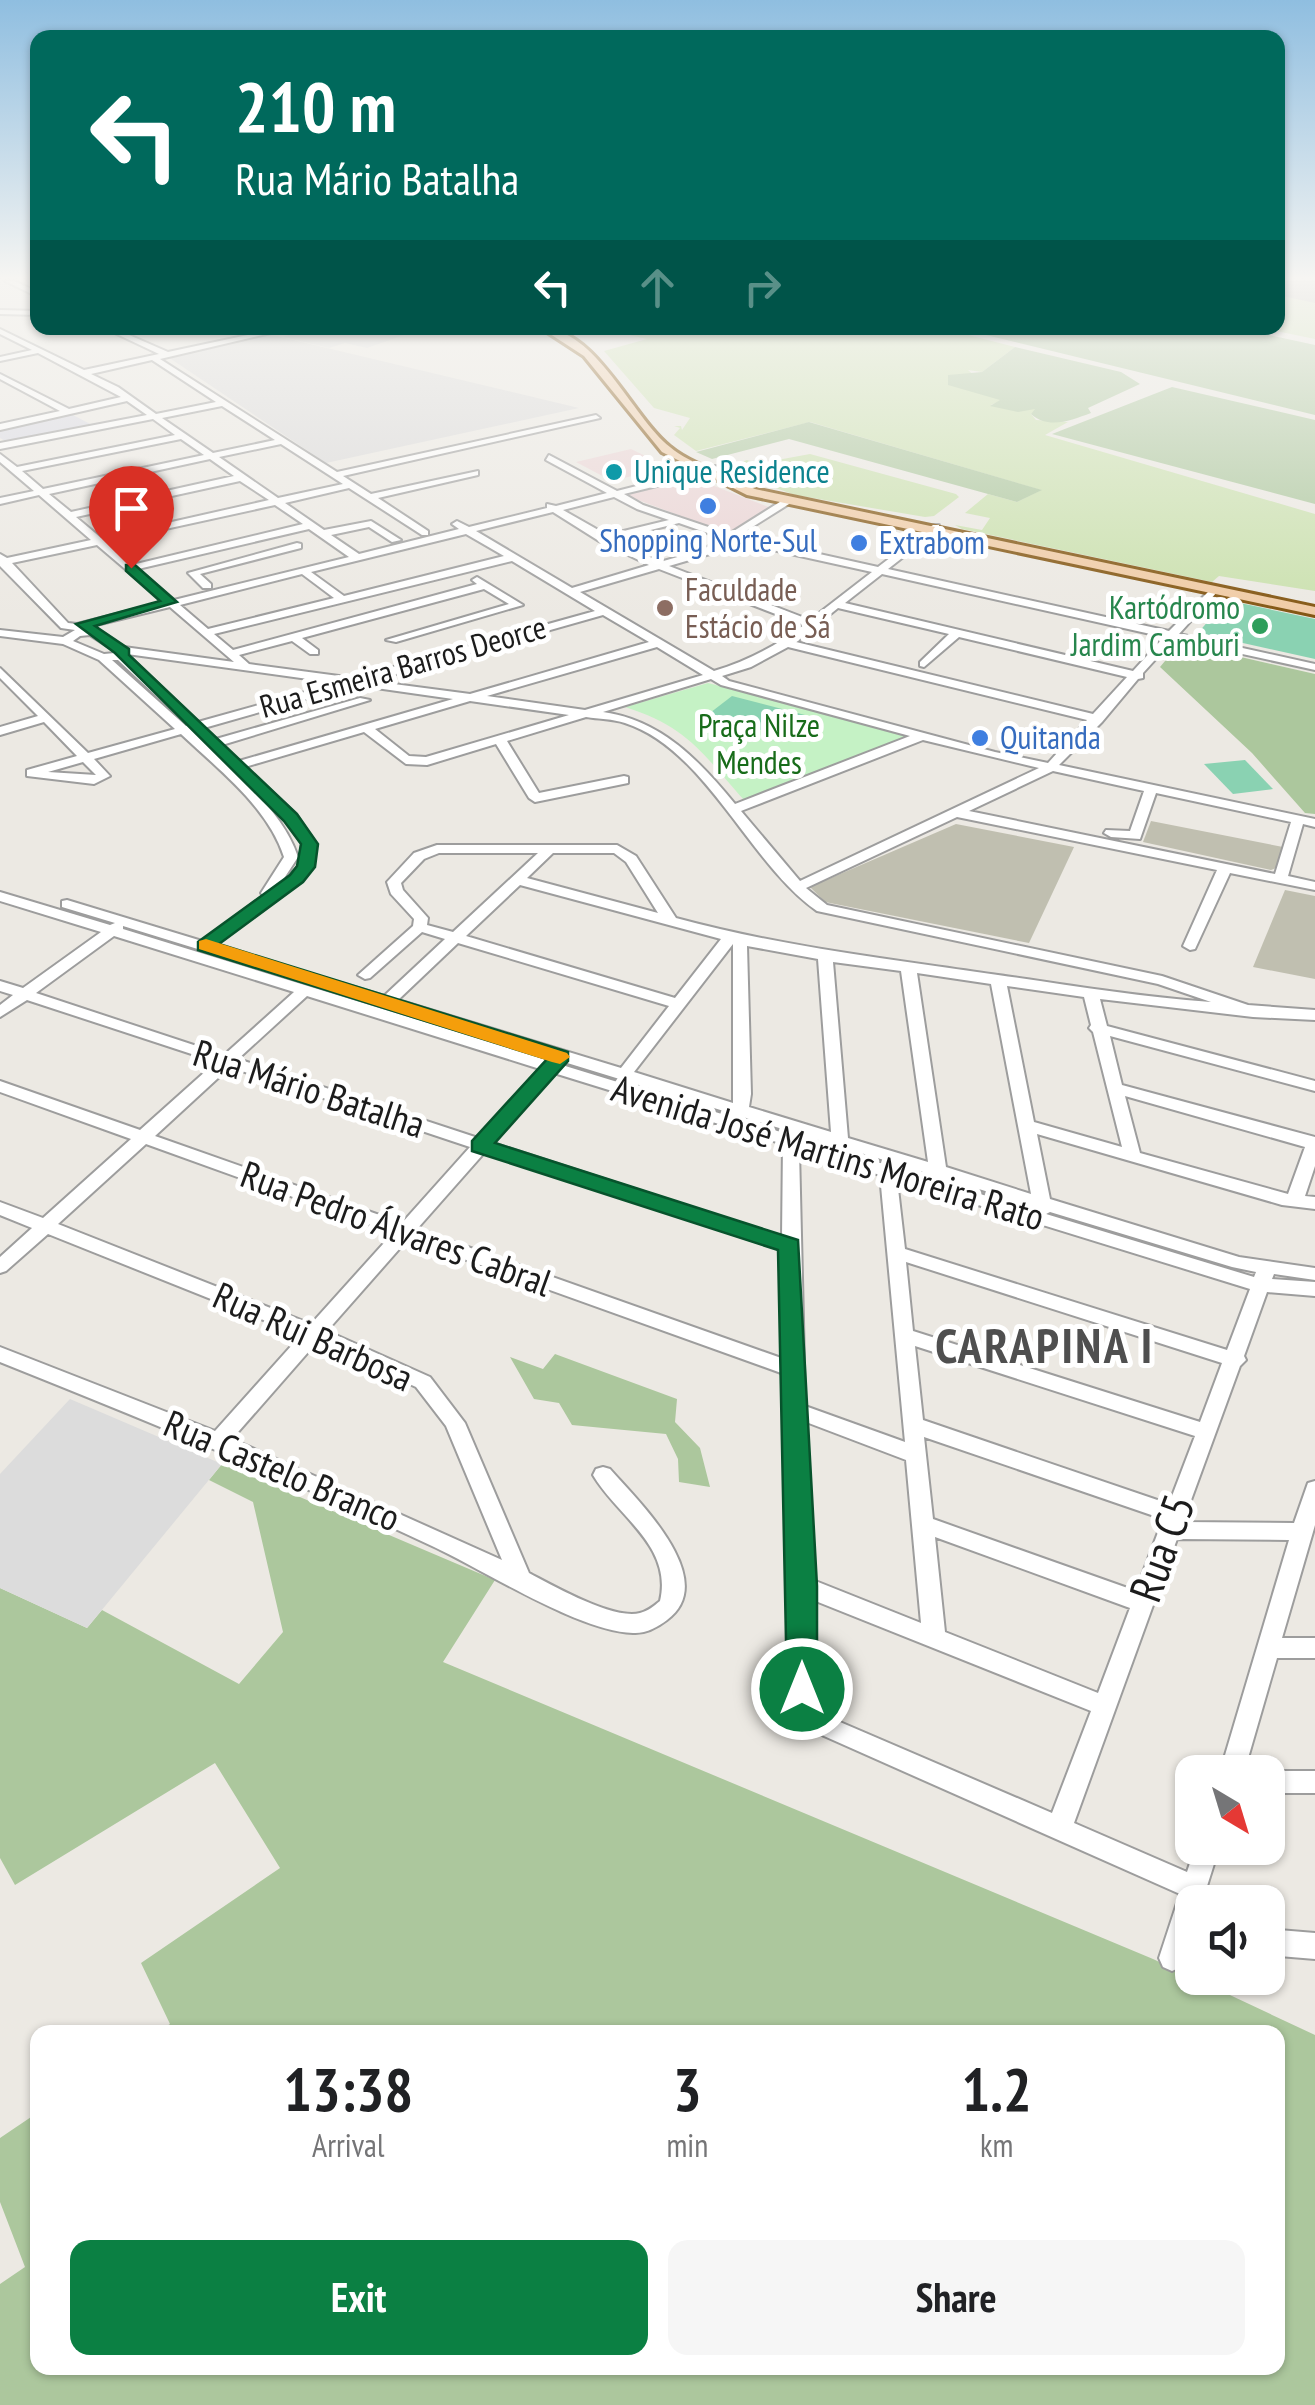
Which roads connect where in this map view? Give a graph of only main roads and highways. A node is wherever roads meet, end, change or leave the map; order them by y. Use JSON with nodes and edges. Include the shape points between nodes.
{"nodes":[{"id":1,"x":618,"y":393,"type":"edge"},
{"id":2,"x":630,"y":393,"type":"edge"},
{"id":3,"x":705,"y":468,"type":"junction"},
{"id":4,"x":933,"y":529,"type":"junction"},
{"id":5,"x":1315,"y":608,"type":"edge"}],
"edges":[{"from":1,"to":3,"type":"main road","via":[[666,450]]},
{"from":2,"to":3,"type":"main road","via":[[662,433]]},
{"from":3,"to":4,"type":"main road"},
{"from":3,"to":4,"type":"main road","via":[[786,502]]},
{"from":4,"to":5,"type":"main road"},
{"from":4,"to":5,"type":"main road"}]}
